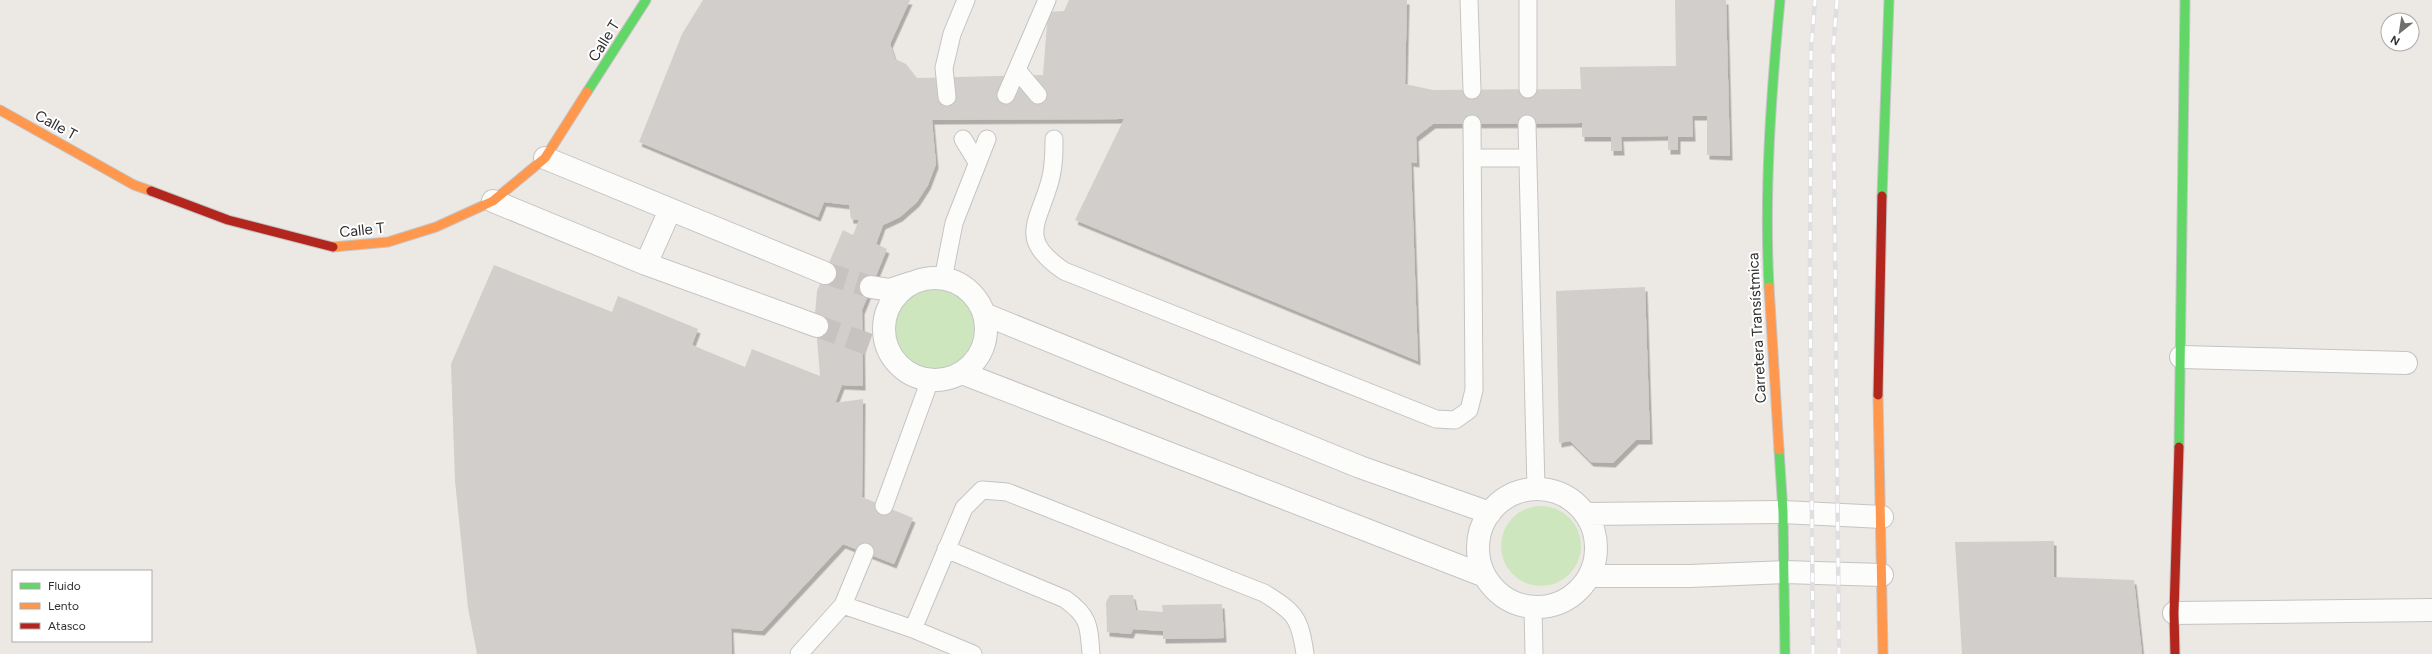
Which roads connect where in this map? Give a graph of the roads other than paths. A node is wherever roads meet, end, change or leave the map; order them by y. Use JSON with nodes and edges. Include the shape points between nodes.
{"nodes":[{"id":1,"x":646,"y":0,"type":"edge"},
{"id":2,"x":966,"y":0,"type":"edge"},
{"id":3,"x":1047,"y":0,"type":"edge"},
{"id":4,"x":1469,"y":0,"type":"edge"},
{"id":5,"x":1528,"y":0,"type":"edge"},
{"id":6,"x":1780,"y":0,"type":"edge"},
{"id":7,"x":1889,"y":0,"type":"edge"},
{"id":8,"x":2185,"y":0,"type":"edge"},
{"id":9,"x":1017,"y":70,"type":"junction"},
{"id":10,"x":1472,"y":90,"type":"dead end"},
{"id":11,"x":1528,"y":90,"type":"dead end"},
{"id":12,"x":1006,"y":95,"type":"dead end"},
{"id":13,"x":1038,"y":95,"type":"dead end"},
{"id":14,"x":947,"y":97,"type":"dead end"},
{"id":15,"x":0,"y":110,"type":"edge"},
{"id":16,"x":1472,"y":124,"type":"dead end"},
{"id":17,"x":1527,"y":124,"type":"dead end"},
{"id":18,"x":1054,"y":138,"type":"dead end"},
{"id":19,"x":963,"y":139,"type":"dead end"},
{"id":20,"x":987,"y":139,"type":"dead end"},
{"id":21,"x":545,"y":158,"type":"junction"},
{"id":22,"x":1473,"y":158,"type":"junction"},
{"id":23,"x":1527,"y":158,"type":"junction"},
{"id":24,"x":977,"y":162,"type":"junction"},
{"id":25,"x":493,"y":201,"type":"junction"},
{"id":26,"x":670,"y":210,"type":"junction"},
{"id":27,"x":646,"y":264,"type":"junction"},
{"id":28,"x":825,"y":273,"type":"tunnel mouth"},
{"id":29,"x":943,"y":279,"type":"junction"},
{"id":30,"x":914,"y":282,"type":"junction"},
{"id":31,"x":871,"y":287,"type":"tunnel mouth"},
{"id":32,"x":984,"y":314,"type":"junction"},
{"id":33,"x":817,"y":326,"type":"tunnel mouth"},
{"id":34,"x":2181,"y":358,"type":"junction"},
{"id":35,"x":2406,"y":364,"type":"dead end"},
{"id":36,"x":962,"y":373,"type":"junction"},
{"id":37,"x":930,"y":380,"type":"junction"},
{"id":38,"x":1536,"y":489,"type":"junction"},
{"id":39,"x":884,"y":506,"type":"dead end"},
{"id":40,"x":1783,"y":512,"type":"junction"},
{"id":41,"x":1490,"y":513,"type":"junction"},
{"id":42,"x":1585,"y":514,"type":"junction"},
{"id":43,"x":1882,"y":517,"type":"junction"},
{"id":44,"x":946,"y":549,"type":"junction"},
{"id":45,"x":865,"y":552,"type":"dead end"},
{"id":46,"x":1784,"y":572,"type":"junction"},
{"id":47,"x":1882,"y":575,"type":"junction"},
{"id":48,"x":1485,"y":576,"type":"junction"},
{"id":49,"x":1590,"y":576,"type":"junction"},
{"id":50,"x":843,"y":605,"type":"junction"},
{"id":51,"x":1532,"y":607,"type":"junction"},
{"id":52,"x":2432,"y":610,"type":"edge"},
{"id":53,"x":2174,"y":612,"type":"junction"},
{"id":54,"x":913,"y":629,"type":"junction"},
{"id":55,"x":799,"y":654,"type":"edge"},
{"id":56,"x":973,"y":654,"type":"edge"},
{"id":57,"x":1091,"y":654,"type":"edge"},
{"id":58,"x":1305,"y":654,"type":"edge"},
{"id":59,"x":1534,"y":654,"type":"edge"},
{"id":60,"x":1785,"y":654,"type":"edge"},
{"id":61,"x":1883,"y":654,"type":"edge"},
{"id":62,"x":2175,"y":654,"type":"edge"}],
"edges":[{"from":1,"to":21,"type":"street","name":"Calle T"},
{"from":2,"to":14,"type":"lane","via":[[952,34],[944,68]]},
{"from":3,"to":9,"type":"lane"},
{"from":4,"to":10,"type":"lane"},
{"from":5,"to":11,"type":"lane"},
{"from":6,"to":40,"type":"street","name":"Carretera Transístmica","via":[[1774,62],[1766,228]]},
{"from":7,"to":43,"type":"street","via":[[1878,367]]},
{"from":8,"to":34,"type":"street"},
{"from":9,"to":12,"type":"lane"},
{"from":9,"to":13,"type":"lane"},
{"from":15,"to":25,"type":"street","name":"Calle T","via":[[134,185],[228,220],[338,248],[388,242],[436,227]]},
{"from":16,"to":22,"type":"lane"},
{"from":17,"to":23,"type":"lane"},
{"from":18,"to":22,"type":"lane","via":[[1054,161],[1050,181],[1035,220],[1036,238],[1046,258],[1064,271],[1436,419],[1455,420],[1469,410],[1474,390]]},
{"from":19,"to":24,"type":"lane"},
{"from":20,"to":24,"type":"lane"},
{"from":21,"to":25,"type":"street","name":"Calle T"},
{"from":21,"to":26,"type":"street"},
{"from":22,"to":23,"type":"lane"},
{"from":23,"to":38,"type":"lane"},
{"from":24,"to":29,"type":"lane","via":[[954,223]]},
{"from":25,"to":27,"type":"street"},
{"from":26,"to":27,"type":"street"},
{"from":26,"to":28,"type":"street"},
{"from":27,"to":33,"type":"street"},
{"from":29,"to":30,"type":"street","via":[[928,278]]},
{"from":29,"to":32,"type":"street","via":[[965,289],[975,297]]},
{"from":30,"to":31,"type":"street","via":[[890,290]]},
{"from":30,"to":37,"type":"street","via":[[890,304],[884,320],[884,336],[880,349],[913,375]]},
{"from":32,"to":36,"type":"street","via":[[986,330],[983,347],[975,362]]},
{"from":32,"to":41,"type":"street","via":[[1360,467]]},
{"from":34,"to":35,"type":"street"},
{"from":34,"to":53,"type":"street"},
{"from":36,"to":37,"type":"street","via":[[947,379]]},
{"from":36,"to":48,"type":"street"},
{"from":37,"to":39,"type":"lane"},
{"from":38,"to":41,"type":"street","via":[[1510,496]]},
{"from":38,"to":42,"type":"street","via":[[1554,492],[1572,500]]},
{"from":40,"to":42,"type":"street"},
{"from":40,"to":43,"type":"street"},
{"from":40,"to":46,"type":"street","name":"Carretera Transístmica"},
{"from":41,"to":48,"type":"street","via":[[1482,527],[1478,544],[1479,560]]},
{"from":42,"to":49,"type":"street","via":[[1593,528],[1596,544],[1595,561]]},
{"from":43,"to":47,"type":"street"},
{"from":44,"to":54,"type":"lane"},
{"from":44,"to":57,"type":"lane","via":[[1065,599],[1080,610],[1089,628]]},
{"from":44,"to":58,"type":"lane","via":[[964,508],[982,490],[1008,492],[1264,593],[1287,607],[1301,628]]},
{"from":45,"to":50,"type":"lane"},
{"from":46,"to":47,"type":"street"},
{"from":46,"to":49,"type":"street","via":[[1690,576]]},
{"from":46,"to":60,"type":"street","name":"Carretera Transístmica"},
{"from":47,"to":61,"type":"street"},
{"from":48,"to":51,"type":"street","via":[[1497,592],[1514,602]]},
{"from":49,"to":51,"type":"street","via":[[1580,590],[1566,600],[1550,606]]},
{"from":50,"to":54,"type":"lane"},
{"from":50,"to":55,"type":"lane"},
{"from":51,"to":59,"type":"lane"},
{"from":52,"to":53,"type":"street"},
{"from":53,"to":62,"type":"street"},
{"from":54,"to":56,"type":"lane"}]}
